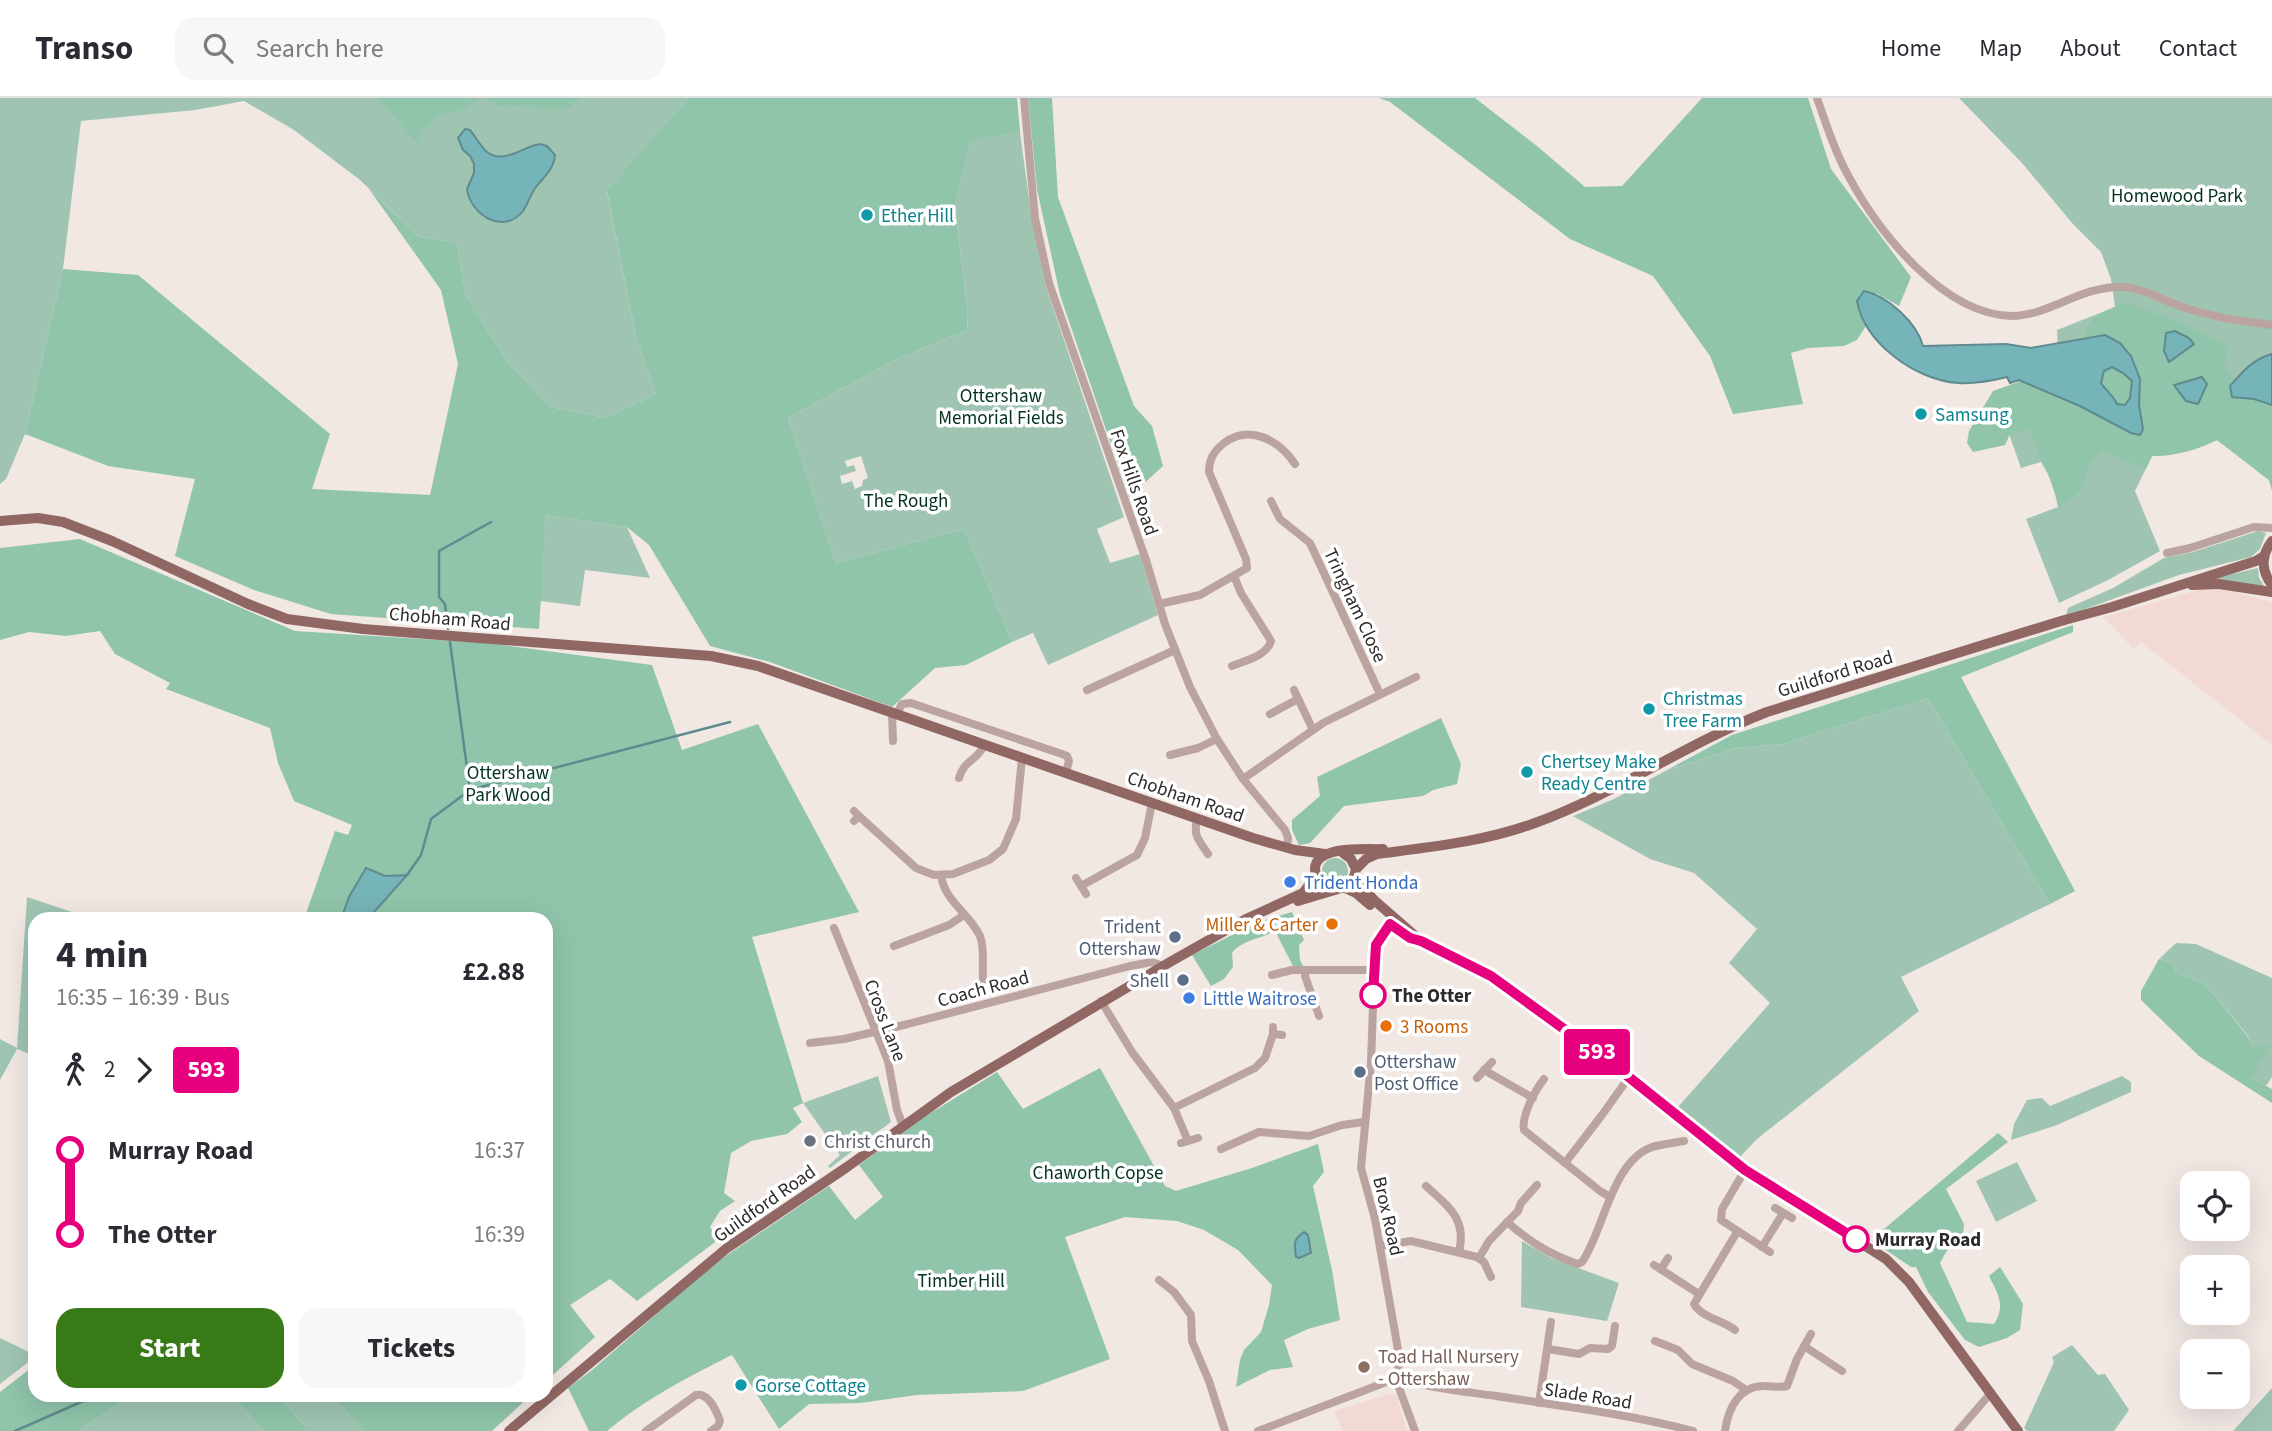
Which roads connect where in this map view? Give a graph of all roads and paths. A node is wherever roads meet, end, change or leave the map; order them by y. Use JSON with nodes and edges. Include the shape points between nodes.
{"nodes":[{"id":1,"x":1024,"y":98,"type":"edge"},
{"id":2,"x":1817,"y":98,"type":"edge"},
{"id":3,"x":2272,"y":325,"type":"edge"},
{"id":4,"x":1296,"y":464,"type":"dead end"},
{"id":5,"x":1271,"y":501,"type":"dead end"},
{"id":6,"x":0,"y":521,"type":"edge"},
{"id":7,"x":2272,"y":528,"type":"edge"},
{"id":8,"x":2272,"y":541,"type":"edge"},
{"id":9,"x":2166,"y":553,"type":"dead end"},
{"id":10,"x":2264,"y":556,"type":"junction"},
{"id":11,"x":1234,"y":576,"type":"junction"},
{"id":12,"x":2272,"y":586,"type":"edge"},
{"id":13,"x":2178,"y":587,"type":"junction"},
{"id":14,"x":2272,"y":592,"type":"edge"},
{"id":15,"x":1159,"y":604,"type":"junction"},
{"id":16,"x":1175,"y":650,"type":"junction"},
{"id":17,"x":1232,"y":666,"type":"dead end"},
{"id":18,"x":1416,"y":677,"type":"dead end"},
{"id":19,"x":1087,"y":690,"type":"dead end"},
{"id":20,"x":1380,"y":694,"type":"junction"},
{"id":21,"x":894,"y":714,"type":"junction"},
{"id":22,"x":1270,"y":714,"type":"dead end"},
{"id":23,"x":1313,"y":730,"type":"junction"},
{"id":24,"x":1217,"y":739,"type":"junction"},
{"id":25,"x":893,"y":741,"type":"dead end"},
{"id":26,"x":984,"y":745,"type":"junction"},
{"id":27,"x":1170,"y":755,"type":"dead end"},
{"id":28,"x":1023,"y":758,"type":"junction"},
{"id":29,"x":1066,"y":773,"type":"junction"},
{"id":30,"x":959,"y":778,"type":"dead end"},
{"id":31,"x":1243,"y":779,"type":"junction"},
{"id":32,"x":1152,"y":803,"type":"junction"},
{"id":33,"x":856,"y":816,"type":"dead end"},
{"id":34,"x":1197,"y":819,"type":"junction"},
{"id":35,"x":1436,"y":847,"type":"junction"},
{"id":36,"x":1291,"y":849,"type":"junction"},
{"id":37,"x":1342,"y":852,"type":"junction"},
{"id":38,"x":1325,"y":854,"type":"junction"},
{"id":39,"x":1209,"y":856,"type":"dead end"},
{"id":40,"x":1316,"y":872,"type":"junction"},
{"id":41,"x":1355,"y":873,"type":"junction"},
{"id":42,"x":941,"y":876,"type":"junction"},
{"id":43,"x":1076,"y":878,"type":"dead end"},
{"id":44,"x":1345,"y":888,"type":"junction"},
{"id":45,"x":1331,"y":890,"type":"junction"},
{"id":46,"x":964,"y":915,"type":"junction"},
{"id":47,"x":1393,"y":922,"type":"junction"},
{"id":48,"x":1239,"y":924,"type":"junction"},
{"id":49,"x":834,"y":928,"type":"dead end"},
{"id":50,"x":904,"y":942,"type":"junction"},
{"id":51,"x":894,"y":946,"type":"dead end"},
{"id":52,"x":908,"y":952,"type":"dead end"},
{"id":53,"x":1163,"y":966,"type":"junction"},
{"id":54,"x":1374,"y":970,"type":"junction"},
{"id":55,"x":1306,"y":971,"type":"junction"},
{"id":56,"x":1272,"y":975,"type":"dead end"},
{"id":57,"x":982,"y":980,"type":"dead end"},
{"id":58,"x":1101,"y":1001,"type":"junction"},
{"id":59,"x":1319,"y":1016,"type":"dead end"},
{"id":60,"x":876,"y":1031,"type":"junction"},
{"id":61,"x":1276,"y":1032,"type":"dead end"},
{"id":62,"x":810,"y":1044,"type":"dead end"},
{"id":63,"x":1492,"y":1062,"type":"dead end"},
{"id":64,"x":1485,"y":1070,"type":"junction"},
{"id":65,"x":1629,"y":1076,"type":"junction"},
{"id":66,"x":1477,"y":1078,"type":"dead end"},
{"id":67,"x":1544,"y":1079,"type":"dead end"},
{"id":68,"x":1533,"y":1098,"type":"junction"},
{"id":69,"x":1174,"y":1108,"type":"junction"},
{"id":70,"x":1364,"y":1122,"type":"junction"},
{"id":71,"x":903,"y":1126,"type":"junction"},
{"id":72,"x":1198,"y":1138,"type":"dead end"},
{"id":73,"x":1684,"y":1141,"type":"dead end"},
{"id":74,"x":1221,"y":1149,"type":"dead end"},
{"id":75,"x":1565,"y":1163,"type":"junction"},
{"id":76,"x":1745,"y":1170,"type":"junction"},
{"id":77,"x":1537,"y":1185,"type":"dead end"},
{"id":78,"x":1426,"y":1186,"type":"dead end"},
{"id":79,"x":1610,"y":1197,"type":"junction"},
{"id":80,"x":1792,"y":1218,"type":"dead end"},
{"id":81,"x":1507,"y":1222,"type":"junction"},
{"id":82,"x":1737,"y":1232,"type":"junction"},
{"id":83,"x":1380,"y":1246,"type":"junction"},
{"id":84,"x":1459,"y":1252,"type":"junction"},
{"id":85,"x":1479,"y":1258,"type":"junction"},
{"id":86,"x":1668,"y":1258,"type":"dead end"},
{"id":87,"x":1491,"y":1277,"type":"dead end"},
{"id":88,"x":1159,"y":1280,"type":"dead end"},
{"id":89,"x":1699,"y":1294,"type":"junction"},
{"id":90,"x":1732,"y":1314,"type":"dead end"},
{"id":91,"x":1551,"y":1322,"type":"dead end"},
{"id":92,"x":1727,"y":1324,"type":"junction"},
{"id":93,"x":1615,"y":1326,"type":"dead end"},
{"id":94,"x":1735,"y":1330,"type":"dead end"},
{"id":95,"x":1811,"y":1334,"type":"dead end"},
{"id":96,"x":1655,"y":1341,"type":"dead end"},
{"id":97,"x":1804,"y":1346,"type":"junction"},
{"id":98,"x":1548,"y":1349,"type":"junction"},
{"id":99,"x":1829,"y":1376,"type":"dead end"},
{"id":100,"x":1395,"y":1377,"type":"junction"},
{"id":101,"x":1746,"y":1390,"type":"junction"},
{"id":102,"x":553,"y":1394,"type":"edge"},
{"id":103,"x":1990,"y":1394,"type":"junction"},
{"id":104,"x":544,"y":1402,"type":"edge"},
{"id":105,"x":1539,"y":1403,"type":"junction"},
{"id":106,"x":1654,"y":1427,"type":"edge"},
{"id":107,"x":509,"y":1431,"type":"edge"},
{"id":108,"x":646,"y":1431,"type":"edge"},
{"id":109,"x":711,"y":1431,"type":"edge"},
{"id":110,"x":1225,"y":1431,"type":"edge"},
{"id":111,"x":1258,"y":1431,"type":"edge"},
{"id":112,"x":1415,"y":1431,"type":"edge"},
{"id":113,"x":1693,"y":1431,"type":"edge"},
{"id":114,"x":1725,"y":1431,"type":"edge"},
{"id":115,"x":1958,"y":1431,"type":"edge"},
{"id":116,"x":2018,"y":1431,"type":"edge"}],
"edges":[{"from":1,"to":15,"type":"street","name":"Fox Hills Road","via":[[1035,218],[1049,283]]},
{"from":2,"to":3,"type":"street","via":[[1849,176],[1887,235],[1914,264],[1963,302],[2014,316],[2108,287],[2128,288],[2220,318]]},
{"from":4,"to":11,"type":"street","via":[[1279,446],[1254,433],[1231,439],[1212,455],[1213,482],[1248,565]]},
{"from":5,"to":20,"type":"street","name":"Tringham Close","via":[[1280,519],[1310,543]]},
{"from":6,"to":21,"type":"main road","name":"Chobham Road","via":[[63,522],[287,619],[712,656],[758,666]]},
{"from":7,"to":9,"type":"street","via":[[2254,527]]},
{"from":8,"to":10,"type":"main road"},
{"from":10,"to":12,"type":"main road","via":[[2264,571]]},
{"from":10,"to":13,"type":"main road","name":"Guildford Road"},
{"from":11,"to":15,"type":"street","via":[[1200,595]]},
{"from":11,"to":17,"type":"street","via":[[1270,641],[1261,653]]},
{"from":13,"to":14,"type":"main road","name":"Guildford Road","via":[[2213,584]]},
{"from":13,"to":35,"type":"main road","name":"Guildford Road","via":[[1767,712],[1544,819],[1485,839]]},
{"from":15,"to":16,"type":"street","name":"Fox Hills Road"},
{"from":16,"to":19,"type":"street"},
{"from":16,"to":24,"type":"street","name":"Fox Hills Road"},
{"from":18,"to":20,"type":"street","name":"Tringham Close"},
{"from":20,"to":23,"type":"street","name":"Tringham Close"},
{"from":21,"to":25,"type":"street"},
{"from":21,"to":26,"type":"main road","name":"Chobham Road"},
{"from":21,"to":29,"type":"street","via":[[902,704],[911,703],[1062,754],[1069,761]]},
{"from":22,"to":23,"type":"street","via":[[1296,694]]},
{"from":23,"to":31,"type":"street","name":"Tringham Close"},
{"from":24,"to":27,"type":"street"},
{"from":24,"to":31,"type":"street","name":"Fox Hills Road"},
{"from":26,"to":28,"type":"main road","name":"Chobham Road"},
{"from":26,"to":30,"type":"street","via":[[978,756],[964,765]]},
{"from":28,"to":29,"type":"main road","name":"Chobham Road"},
{"from":28,"to":42,"type":"street","via":[[1016,819],[1003,849],[989,860]]},
{"from":29,"to":32,"type":"main road","name":"Chobham Road"},
{"from":31,"to":36,"type":"street","name":"Fox Hills Road","via":[[1285,830]]},
{"from":32,"to":34,"type":"main road","name":"Chobham Road"},
{"from":32,"to":43,"type":"street","via":[[1137,855],[1083,890]]},
{"from":33,"to":42,"type":"street","via":[[916,868]]},
{"from":34,"to":36,"type":"main road","name":"Chobham Road"},
{"from":34,"to":39,"type":"street","via":[[1196,836]]},
{"from":35,"to":37,"type":"main road","name":"Guildford Road"},
{"from":35,"to":41,"type":"main road","name":"Guildford Road","via":[[1377,854]]},
{"from":36,"to":38,"type":"main road","name":"Chobham Road"},
{"from":36,"to":40,"type":"main road","name":"Chobham Road"},
{"from":37,"to":38,"type":"main road"},
{"from":37,"to":41,"type":"main road","via":[[1351,859]]},
{"from":38,"to":40,"type":"main road"},
{"from":40,"to":45,"type":"main road","via":[[1321,884]]},
{"from":40,"to":48,"type":"main road","name":"Guildford Road","via":[[1303,893]]},
{"from":41,"to":44,"type":"main road"},
{"from":41,"to":47,"type":"main road"},
{"from":42,"to":46,"type":"street","via":[[948,895]]},
{"from":44,"to":45,"type":"main road"},
{"from":44,"to":47,"type":"main road"},
{"from":45,"to":48,"type":"main road","name":"Guildford Road"},
{"from":46,"to":50,"type":"street"},
{"from":46,"to":57,"type":"street","via":[[982,941]]},
{"from":47,"to":54,"type":"street","name":"Brox Road","via":[[1376,945]]},
{"from":47,"to":65,"type":"main road","via":[[1410,938],[1491,976]]},
{"from":48,"to":53,"type":"main road","name":"Guildford Road"},
{"from":49,"to":60,"type":"street","name":"Cross Lane"},
{"from":50,"to":51,"type":"street"},
{"from":50,"to":52,"type":"street"},
{"from":53,"to":58,"type":"main road","name":"Guildford Road"},
{"from":53,"to":60,"type":"street","name":"Coach Road","via":[[1152,962],[1130,966]]},
{"from":54,"to":55,"type":"street"},
{"from":54,"to":70,"type":"street","name":"Brox Road"},
{"from":55,"to":56,"type":"street"},
{"from":55,"to":59,"type":"street"},
{"from":58,"to":69,"type":"street"},
{"from":58,"to":71,"type":"main road","name":"Guildford Road"},
{"from":60,"to":62,"type":"street","name":"Coach Road"},
{"from":60,"to":71,"type":"street","name":"Cross Lane"},
{"from":61,"to":69,"type":"street","via":[[1265,1058],[1255,1068]]},
{"from":63,"to":64,"type":"street"},
{"from":64,"to":66,"type":"street"},
{"from":64,"to":68,"type":"street"},
{"from":65,"to":75,"type":"street"},
{"from":65,"to":76,"type":"main road"},
{"from":67,"to":68,"type":"street"},
{"from":68,"to":75,"type":"street","via":[[1522,1122],[1524,1130]]},
{"from":69,"to":72,"type":"street","via":[[1184,1142]]},
{"from":70,"to":74,"type":"street","via":[[1309,1136],[1259,1132]]},
{"from":70,"to":83,"type":"street","name":"Brox Road","via":[[1362,1168]]},
{"from":71,"to":102,"type":"main road","name":"Guildford Road","via":[[727,1248]]},
{"from":73,"to":79,"type":"street","via":[[1643,1152],[1617,1181]]},
{"from":75,"to":79,"type":"street"},
{"from":76,"to":82,"type":"street","via":[[1720,1215]]},
{"from":76,"to":103,"type":"main road","via":[[1893,1265]]},
{"from":77,"to":81,"type":"street"},
{"from":78,"to":84,"type":"street","via":[[1459,1220]]},
{"from":79,"to":81,"type":"street","via":[[1585,1258],[1578,1264],[1545,1251]]},
{"from":80,"to":82,"type":"street","via":[[1779,1211],[1766,1250]]},
{"from":81,"to":85,"type":"street"},
{"from":82,"to":89,"type":"street"},
{"from":83,"to":84,"type":"street","via":[[1411,1241]]},
{"from":83,"to":100,"type":"street","name":"Brox Road","via":[[1400,1361]]},
{"from":84,"to":85,"type":"street"},
{"from":85,"to":87,"type":"street"},
{"from":86,"to":89,"type":"street","via":[[1658,1267]]},
{"from":88,"to":110,"type":"street","via":[[1191,1315],[1192,1341]]},
{"from":89,"to":92,"type":"street","via":[[1696,1309]]},
{"from":90,"to":92,"type":"street"},
{"from":91,"to":98,"type":"street"},
{"from":92,"to":94,"type":"street"},
{"from":93,"to":98,"type":"street","via":[[1608,1349],[1590,1348],[1579,1354]]},
{"from":95,"to":97,"type":"street"},
{"from":96,"to":101,"type":"street","via":[[1678,1349],[1692,1364]]},
{"from":97,"to":99,"type":"street","via":[[1839,1369]]},
{"from":97,"to":101,"type":"street","via":[[1787,1386]]},
{"from":98,"to":105,"type":"street"},
{"from":100,"to":105,"type":"street","name":"Slade Road"},
{"from":100,"to":111,"type":"street"},
{"from":100,"to":112,"type":"street"},
{"from":101,"to":114,"type":"street","via":[[1732,1406]]},
{"from":103,"to":115,"type":"street"},
{"from":103,"to":116,"type":"main road"},
{"from":104,"to":107,"type":"main road","name":"Guildford Road"},
{"from":105,"to":106,"type":"street","name":"Slade Road"},
{"from":106,"to":113,"type":"street","name":"Slade Road"},
{"from":108,"to":109,"type":"street","via":[[701,1394],[720,1421]]}]}
